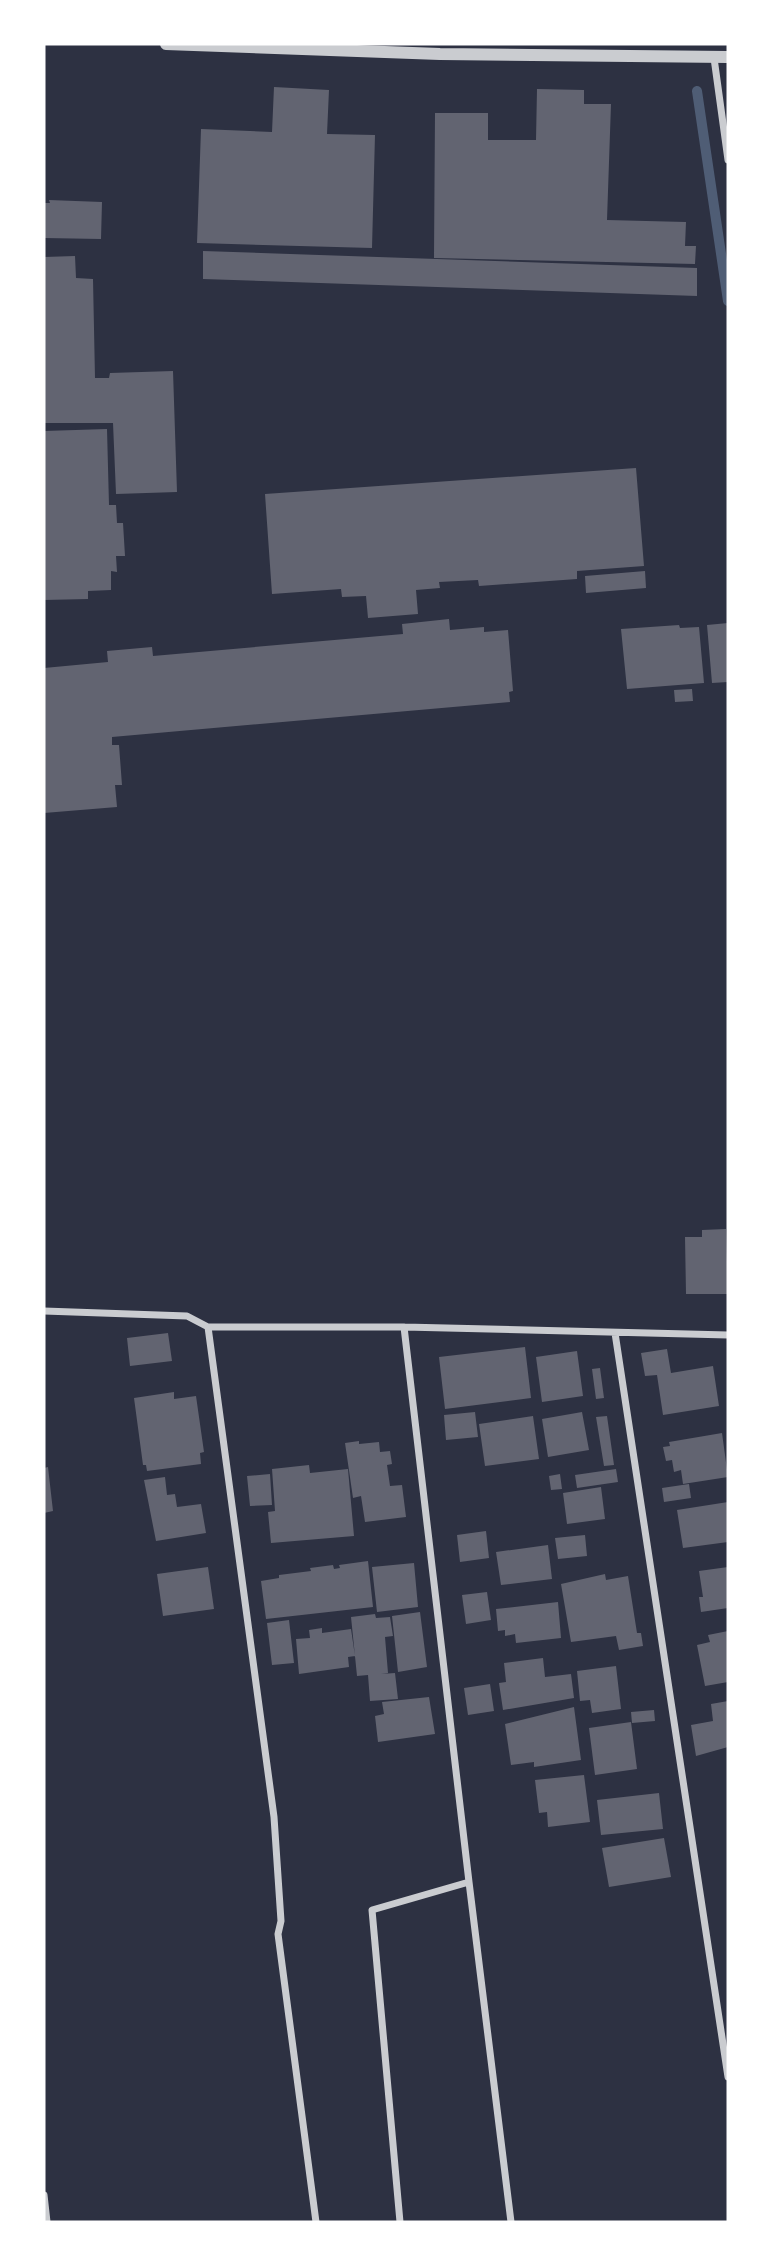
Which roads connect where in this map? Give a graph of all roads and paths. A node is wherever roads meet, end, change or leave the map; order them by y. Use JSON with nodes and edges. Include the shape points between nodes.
{"nodes":[{"id":1,"x":166,"y":44,"type":"edge"},
{"id":2,"x":728,"y":57,"type":"edge"},
{"id":3,"x":714,"y":58,"type":"junction"},
{"id":4,"x":728,"y":160,"type":"edge"},
{"id":5,"x":44,"y":1311,"type":"edge"},
{"id":6,"x":208,"y":1326,"type":"junction"},
{"id":7,"x":404,"y":1327,"type":"junction"},
{"id":8,"x":615,"y":1333,"type":"junction"},
{"id":9,"x":728,"y":1335,"type":"edge"},
{"id":10,"x":469,"y":1882,"type":"junction"},
{"id":11,"x":728,"y":2077,"type":"edge"},
{"id":12,"x":44,"y":2196,"type":"edge"},
{"id":13,"x":47,"y":2222,"type":"edge"},
{"id":14,"x":316,"y":2222,"type":"edge"},
{"id":15,"x":400,"y":2222,"type":"edge"},
{"id":16,"x":511,"y":2222,"type":"edge"}],
"edges":[{"from":1,"to":3,"type":"street"},
{"from":2,"to":3,"type":"street"},
{"from":3,"to":4,"type":"street"},
{"from":5,"to":6,"type":"street","via":[[187,1316]]},
{"from":6,"to":7,"type":"street"},
{"from":6,"to":14,"type":"street","via":[[274,1817],[282,1921],[278,1934]]},
{"from":7,"to":8,"type":"street"},
{"from":7,"to":10,"type":"street"},
{"from":8,"to":9,"type":"street"},
{"from":8,"to":11,"type":"street"},
{"from":10,"to":15,"type":"street","via":[[372,1910]]},
{"from":10,"to":16,"type":"street"},
{"from":12,"to":13,"type":"street"}]}
